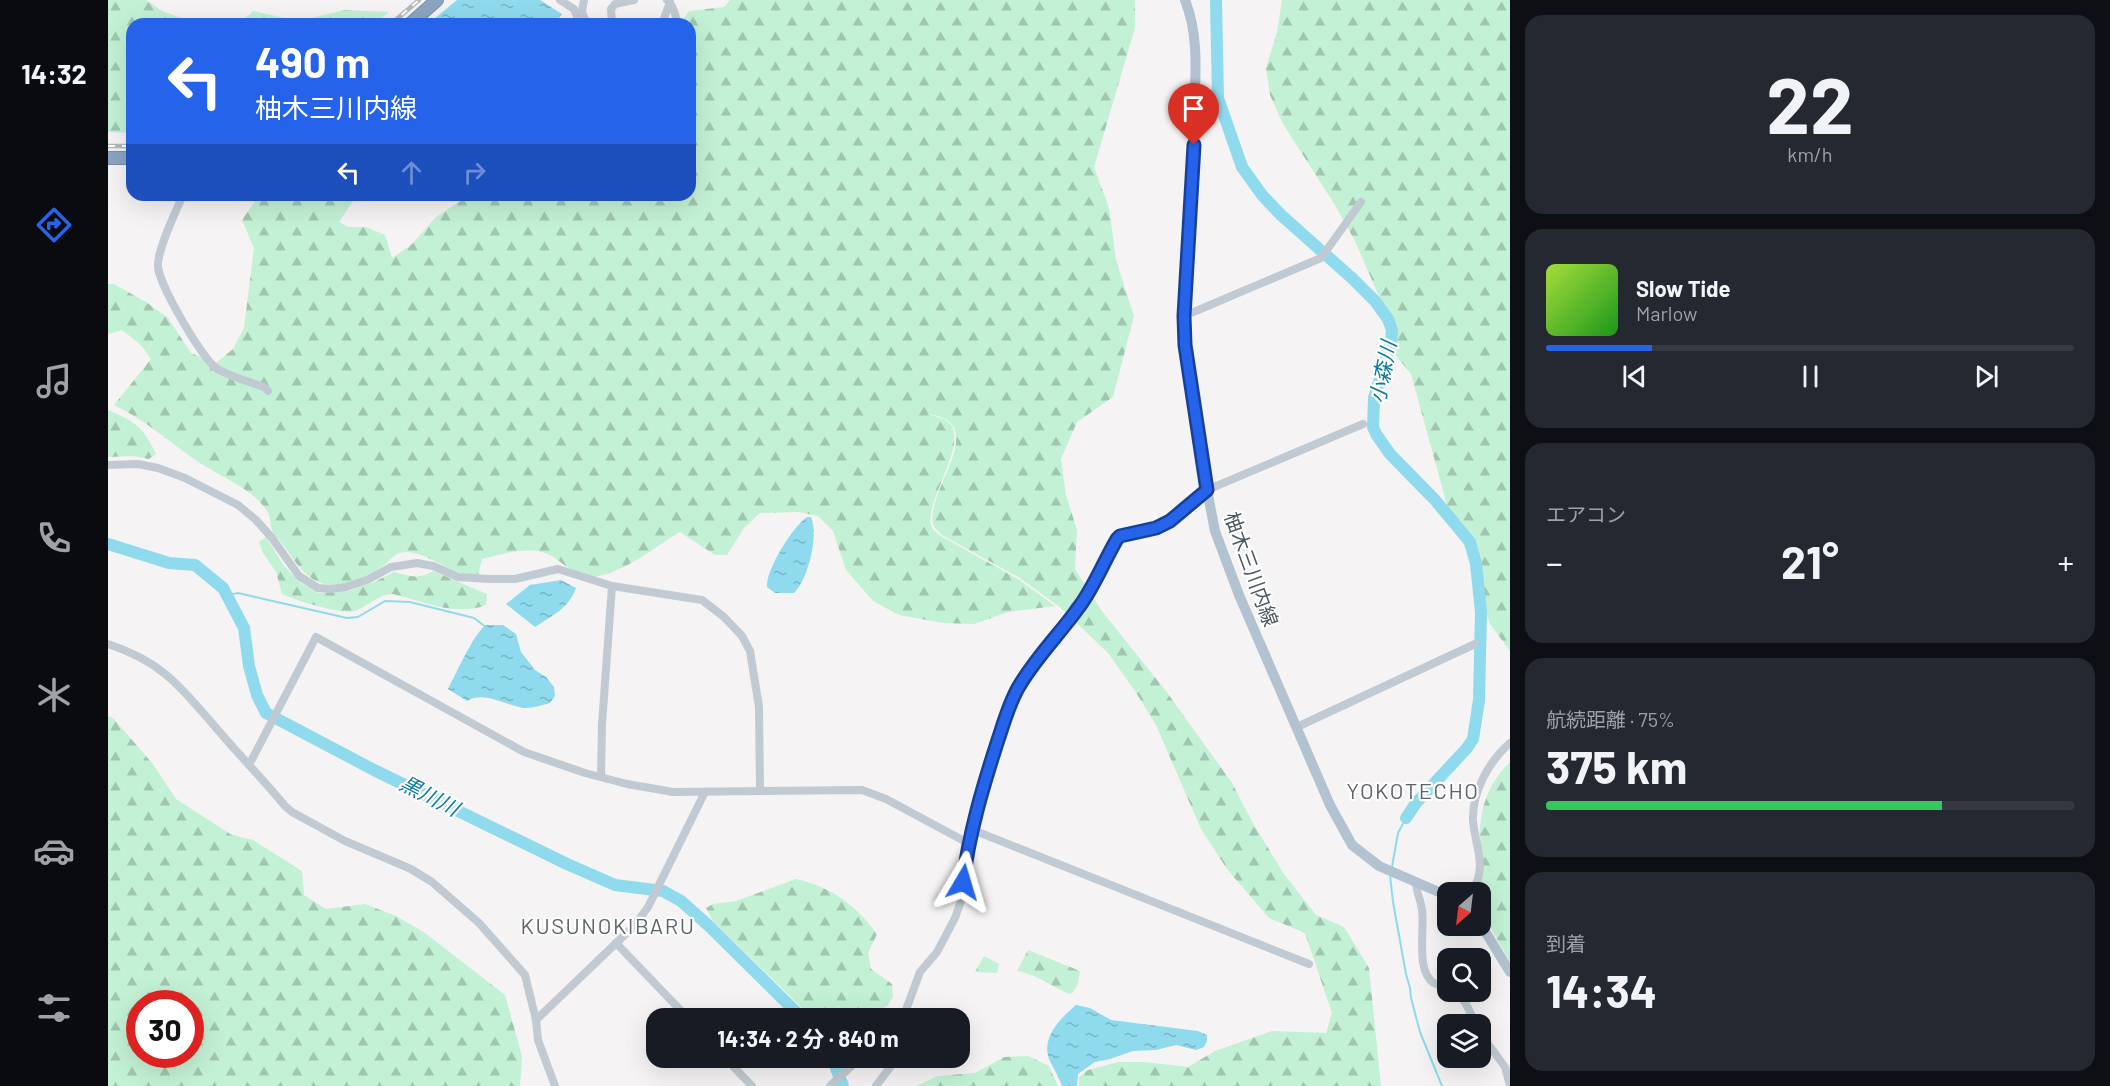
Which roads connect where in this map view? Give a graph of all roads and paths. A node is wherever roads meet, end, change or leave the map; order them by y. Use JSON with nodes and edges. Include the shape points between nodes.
{"nodes":[{"id":1,"x":437,"y":0,"type":"edge"},
{"id":2,"x":560,"y":0,"type":"edge"},
{"id":3,"x":584,"y":0,"type":"edge"},
{"id":4,"x":634,"y":0,"type":"edge"},
{"id":5,"x":1185,"y":0,"type":"edge"},
{"id":6,"x":668,"y":1,"type":"edge"},
{"id":7,"x":417,"y":18,"type":"edge"},
{"id":8,"x":578,"y":18,"type":"edge"},
{"id":9,"x":584,"y":18,"type":"edge"},
{"id":10,"x":611,"y":18,"type":"edge"},
{"id":11,"x":664,"y":18,"type":"edge"},
{"id":12,"x":676,"y":18,"type":"edge"},
{"id":13,"x":108,"y":158,"type":"edge"},
{"id":14,"x":126,"y":158,"type":"edge"},
{"id":15,"x":181,"y":201,"type":"edge"},
{"id":16,"x":1361,"y":202,"type":"dead end"},
{"id":17,"x":1184,"y":316,"type":"junction"},
{"id":18,"x":268,"y":391,"type":"dead end"},
{"id":19,"x":1363,"y":424,"type":"dead end"},
{"id":20,"x":108,"y":465,"type":"edge"},
{"id":21,"x":1207,"y":490,"type":"junction"},
{"id":22,"x":612,"y":586,"type":"junction"},
{"id":23,"x":108,"y":644,"type":"edge"},
{"id":24,"x":1475,"y":644,"type":"dead end"},
{"id":25,"x":1297,"y":727,"type":"junction"},
{"id":26,"x":1510,"y":743,"type":"edge"},
{"id":27,"x":249,"y":765,"type":"junction"},
{"id":28,"x":601,"y":776,"type":"junction"},
{"id":29,"x":760,"y":790,"type":"junction"},
{"id":30,"x":705,"y":792,"type":"junction"},
{"id":31,"x":973,"y":830,"type":"junction"},
{"id":32,"x":968,"y":843,"type":"junction"},
{"id":33,"x":1415,"y":882,"type":"junction"},
{"id":34,"x":1477,"y":882,"type":"edge"},
{"id":35,"x":1437,"y":891,"type":"edge"},
{"id":36,"x":1488,"y":936,"type":"edge"},
{"id":37,"x":616,"y":943,"type":"junction"},
{"id":38,"x":1309,"y":964,"type":"dead end"},
{"id":39,"x":1510,"y":972,"type":"edge"},
{"id":40,"x":1437,"y":984,"type":"edge"},
{"id":41,"x":678,"y":1008,"type":"edge"},
{"id":42,"x":906,"y":1008,"type":"edge"},
{"id":43,"x":536,"y":1020,"type":"junction"},
{"id":44,"x":1491,"y":1048,"type":"edge"},
{"id":45,"x":735,"y":1068,"type":"edge"},
{"id":46,"x":849,"y":1068,"type":"edge"},
{"id":47,"x":890,"y":1068,"type":"edge"},
{"id":48,"x":555,"y":1086,"type":"edge"},
{"id":49,"x":752,"y":1086,"type":"edge"},
{"id":50,"x":830,"y":1086,"type":"edge"},
{"id":51,"x":876,"y":1086,"type":"edge"},
{"id":52,"x":1510,"y":1086,"type":"edge"}],
"edges":[{"from":1,"to":7,"type":"highway"},
{"from":2,"to":8,"type":"street","via":[[574,9]]},
{"from":3,"to":9,"type":"street"},
{"from":4,"to":10,"type":"street","via":[[615,4],[610,9]]},
{"from":5,"to":17,"type":"main road","name":"柚木三川内線","via":[[1195,34],[1196,61]]},
{"from":6,"to":11,"type":"street"},
{"from":6,"to":12,"type":"street"},
{"from":13,"to":14,"type":"highway"},
{"from":15,"to":18,"type":"street","via":[[160,253],[158,273],[182,322],[216,368]]},
{"from":16,"to":17,"type":"street","via":[[1321,258]]},
{"from":17,"to":21,"type":"main road","name":"柚木三川内線"},
{"from":19,"to":21,"type":"street"},
{"from":20,"to":22,"type":"street","via":[[158,468],[238,505],[272,538],[299,576],[318,588],[346,587],[392,567],[417,563],[458,577],[489,579],[515,579],[558,569]]},
{"from":21,"to":25,"type":"main road","name":"柚木三川内線","via":[[1223,554]]},
{"from":21,"to":31,"type":"street","via":[[1170,521],[1117,539],[1081,605],[1017,691],[987,773]]},
{"from":22,"to":28,"type":"street"},
{"from":22,"to":29,"type":"street","via":[[702,600],[742,636],[750,651],[759,707]]},
{"from":23,"to":27,"type":"street","via":[[144,658],[164,672]]},
{"from":24,"to":25,"type":"street"},
{"from":25,"to":33,"type":"main road","name":"柚木三川内線","via":[[1330,805],[1352,845],[1379,866]]},
{"from":26,"to":34,"type":"street","via":[[1478,790],[1473,820],[1481,858]]},
{"from":27,"to":28,"type":"street","via":[[316,637],[524,752]]},
{"from":27,"to":43,"type":"street","via":[[292,812],[345,841],[411,869],[479,923],[525,975]]},
{"from":28,"to":30,"type":"street","via":[[673,792]]},
{"from":29,"to":30,"type":"street"},
{"from":29,"to":32,"type":"street","via":[[871,792]]},
{"from":30,"to":37,"type":"street","via":[[648,907]]},
{"from":31,"to":32,"type":"street"},
{"from":31,"to":38,"type":"street"},
{"from":32,"to":42,"type":"street","via":[[961,901],[937,952],[920,972]]},
{"from":33,"to":35,"type":"main road","name":"柚木三川内線"},
{"from":33,"to":40,"type":"street","via":[[1422,908],[1422,964],[1426,975]]},
{"from":36,"to":39,"type":"main road"},
{"from":37,"to":41,"type":"street"},
{"from":37,"to":43,"type":"street"},
{"from":43,"to":48,"type":"street","via":[[538,1040]]},
{"from":44,"to":52,"type":"street","via":[[1505,1067]]},
{"from":45,"to":49,"type":"street"},
{"from":46,"to":50,"type":"street"},
{"from":47,"to":51,"type":"street"}]}
